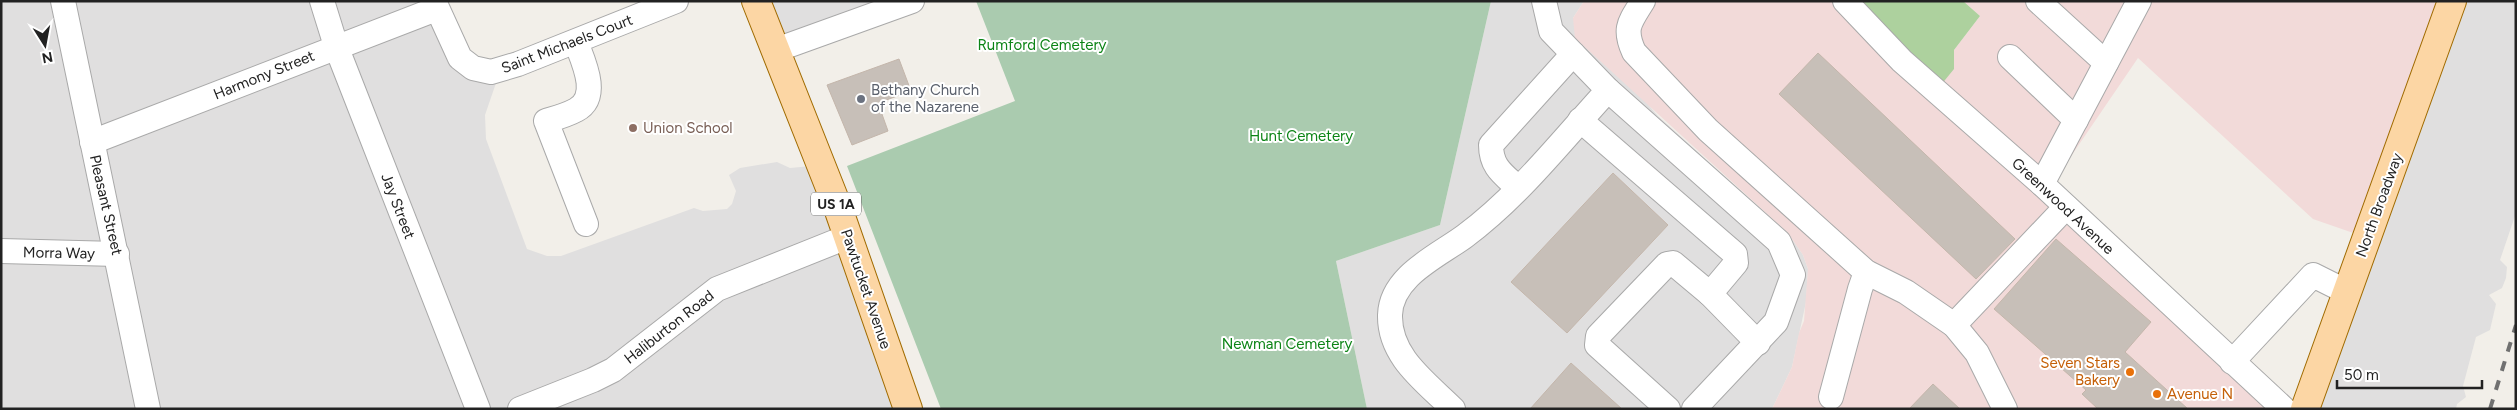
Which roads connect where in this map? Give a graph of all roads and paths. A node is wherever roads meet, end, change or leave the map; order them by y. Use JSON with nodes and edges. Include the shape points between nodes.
{"nodes":[{"id":1,"x":63,"y":1,"type":"edge"},
{"id":2,"x":322,"y":1,"type":"edge"},
{"id":3,"x":676,"y":1,"type":"edge"},
{"id":4,"x":756,"y":1,"type":"edge"},
{"id":5,"x":912,"y":1,"type":"edge"},
{"id":6,"x":1544,"y":1,"type":"edge"},
{"id":7,"x":1643,"y":1,"type":"edge"},
{"id":8,"x":1845,"y":1,"type":"edge"},
{"id":9,"x":2038,"y":1,"type":"edge"},
{"id":10,"x":2139,"y":1,"type":"edge"},
{"id":11,"x":2452,"y":1,"type":"edge"},
{"id":12,"x":435,"y":5,"type":"edge"},
{"id":13,"x":576,"y":42,"type":"junction"},
{"id":14,"x":336,"y":46,"type":"junction"},
{"id":15,"x":776,"y":50,"type":"junction"},
{"id":16,"x":1573,"y":54,"type":"junction"},
{"id":17,"x":2010,"y":57,"type":"dead end"},
{"id":18,"x":2106,"y":63,"type":"junction"},
{"id":19,"x":1608,"y":90,"type":"junction"},
{"id":20,"x":1580,"y":120,"type":"junction"},
{"id":21,"x":2076,"y":120,"type":"junction"},
{"id":22,"x":92,"y":142,"type":"junction"},
{"id":23,"x":2042,"y":184,"type":"junction"},
{"id":24,"x":1518,"y":188,"type":"junction"},
{"id":25,"x":2066,"y":207,"type":"junction"},
{"id":26,"x":586,"y":224,"type":"dead end"},
{"id":27,"x":847,"y":237,"type":"junction"},
{"id":28,"x":1,"y":251,"type":"edge"},
{"id":29,"x":118,"y":254,"type":"junction"},
{"id":30,"x":1866,"y":272,"type":"junction"},
{"id":31,"x":2347,"y":292,"type":"junction"},
{"id":32,"x":1710,"y":294,"type":"junction"},
{"id":33,"x":1954,"y":325,"type":"junction"},
{"id":34,"x":1758,"y":342,"type":"junction"},
{"id":35,"x":2232,"y":362,"type":"junction"},
{"id":36,"x":1831,"y":397,"type":"dead end"},
{"id":37,"x":148,"y":409,"type":"edge"},
{"id":38,"x":478,"y":409,"type":"edge"},
{"id":39,"x":520,"y":409,"type":"edge"},
{"id":40,"x":908,"y":409,"type":"edge"},
{"id":41,"x":1454,"y":409,"type":"edge"},
{"id":42,"x":1668,"y":409,"type":"edge"},
{"id":43,"x":1694,"y":409,"type":"edge"},
{"id":44,"x":2005,"y":409,"type":"edge"},
{"id":45,"x":2284,"y":409,"type":"edge"},
{"id":46,"x":2305,"y":409,"type":"edge"}],
"edges":[{"from":1,"to":22,"type":"street","name":"Pleasant Street"},
{"from":2,"to":14,"type":"street","name":"Jay Street"},
{"from":3,"to":13,"type":"street","name":"Saint Michaels Court"},
{"from":4,"to":15,"type":"main road","name":"Pawtucket Avenue","number":"US 1A"},
{"from":5,"to":15,"type":"street"},
{"from":6,"to":16,"type":"street","via":[[1551,31]]},
{"from":7,"to":30,"type":"street","via":[[1628,24],[1628,39],[1634,52],[1708,130]]},
{"from":8,"to":23,"type":"street","name":"Greenwood Avenue","via":[[1902,61]]},
{"from":9,"to":18,"type":"street"},
{"from":10,"to":18,"type":"street"},
{"from":11,"to":31,"type":"main road","name":"North Broadway"},
{"from":12,"to":13,"type":"street","name":"Saint Michaels Court","via":[[460,58],[473,68],[490,72]]},
{"from":12,"to":14,"type":"street","name":"Harmony Street"},
{"from":13,"to":26,"type":"street","via":[[589,78],[588,95],[578,109],[546,121]]},
{"from":14,"to":22,"type":"street","name":"Harmony Street"},
{"from":14,"to":38,"type":"street","name":"Jay Street"},
{"from":15,"to":27,"type":"main road","name":"Pawtucket Avenue","number":"US 1A"},
{"from":16,"to":19,"type":"street"},
{"from":16,"to":24,"type":"street","via":[[1491,145],[1491,158],[1497,168]]},
{"from":17,"to":21,"type":"street"},
{"from":18,"to":21,"type":"street"},
{"from":19,"to":20,"type":"street"},
{"from":19,"to":34,"type":"street","via":[[1779,242],[1793,275],[1776,322]]},
{"from":20,"to":24,"type":"street"},
{"from":20,"to":32,"type":"street","via":[[1735,254],[1736,263]]},
{"from":21,"to":23,"type":"street"},
{"from":22,"to":29,"type":"street","name":"Pleasant Street"},
{"from":23,"to":25,"type":"street","name":"Greenwood Avenue"},
{"from":24,"to":41,"type":"street","via":[[1468,234],[1404,280],[1394,296],[1390,316],[1402,360]]},
{"from":25,"to":33,"type":"street"},
{"from":25,"to":35,"type":"street","name":"Greenwood Avenue"},
{"from":27,"to":39,"type":"street","name":"Haliburton Road","via":[[717,289],[613,370]]},
{"from":27,"to":40,"type":"main road","name":"Pawtucket Avenue","number":"US 1A"},
{"from":28,"to":29,"type":"street","name":"Morra Way"},
{"from":29,"to":37,"type":"street","name":"Pleasant Street"},
{"from":30,"to":33,"type":"street","via":[[1906,292]]},
{"from":30,"to":36,"type":"street"},
{"from":31,"to":35,"type":"street","via":[[2313,275]]},
{"from":31,"to":46,"type":"main road","name":"North Broadway"},
{"from":32,"to":34,"type":"street"},
{"from":32,"to":42,"type":"street","via":[[1674,263],[1667,264],[1598,336],[1597,345]]},
{"from":33,"to":44,"type":"street","via":[[1977,353]]},
{"from":34,"to":43,"type":"street"},
{"from":35,"to":45,"type":"street","name":"Greenwood Avenue"}]}
